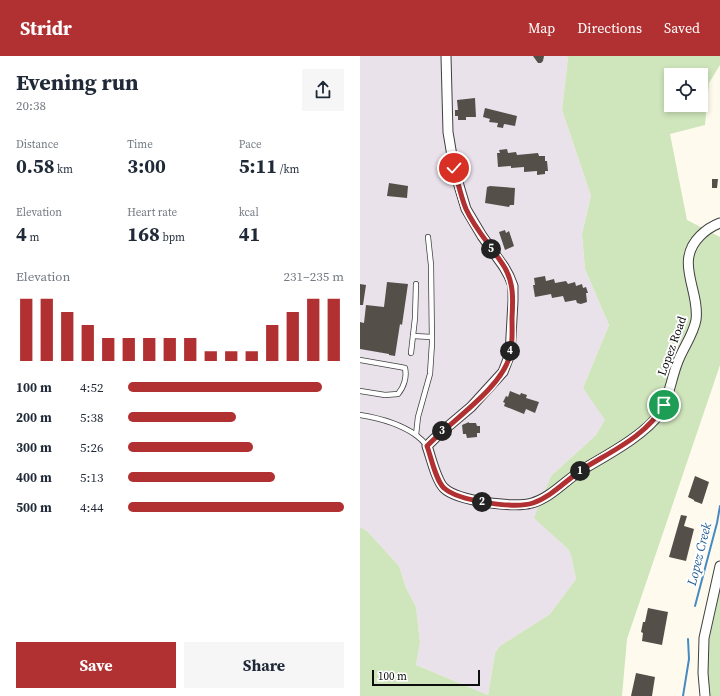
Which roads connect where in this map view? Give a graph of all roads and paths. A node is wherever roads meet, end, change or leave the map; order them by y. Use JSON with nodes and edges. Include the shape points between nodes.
{"nodes":[{"id":1,"x":446,"y":56,"type":"edge"},
{"id":2,"x":720,"y":223,"type":"edge"},
{"id":3,"x":428,"y":237,"type":"dead end"},
{"id":4,"x":416,"y":284,"type":"dead end"},
{"id":5,"x":413,"y":336,"type":"junction"},
{"id":6,"x":432,"y":337,"type":"junction"},
{"id":7,"x":411,"y":353,"type":"dead end"},
{"id":8,"x":360,"y":360,"type":"edge"},
{"id":9,"x":360,"y":391,"type":"edge"},
{"id":10,"x":360,"y":415,"type":"edge"},
{"id":11,"x":416,"y":435,"type":"junction"},
{"id":12,"x":427,"y":446,"type":"junction"},
{"id":13,"x":720,"y":566,"type":"edge"},
{"id":14,"x":705,"y":696,"type":"edge"}],
"edges":[{"from":1,"to":12,"type":"street","via":[[448,132],[454,168],[466,209],[509,276],[513,286],[513,301],[510,354],[503,372],[471,407]]},
{"from":2,"to":12,"type":"street","name":"Lopez Road","via":[[706,230],[691,249],[688,259],[696,305],[695,322],[677,364],[666,400],[659,414],[626,443],[585,468],[546,497],[531,503],[507,505],[473,500],[444,488],[439,481]]},
{"from":3,"to":6,"type":"lane"},
{"from":4,"to":5,"type":"lane"},
{"from":5,"to":6,"type":"lane"},
{"from":5,"to":7,"type":"lane"},
{"from":6,"to":11,"type":"lane","via":[[430,374],[418,417]]},
{"from":8,"to":9,"type":"lane","via":[[400,366],[405,368],[406,373],[398,394],[385,395]]},
{"from":10,"to":11,"type":"lane","via":[[399,426]]},
{"from":11,"to":12,"type":"lane"},
{"from":13,"to":14,"type":"street","via":[[704,638]]}]}
